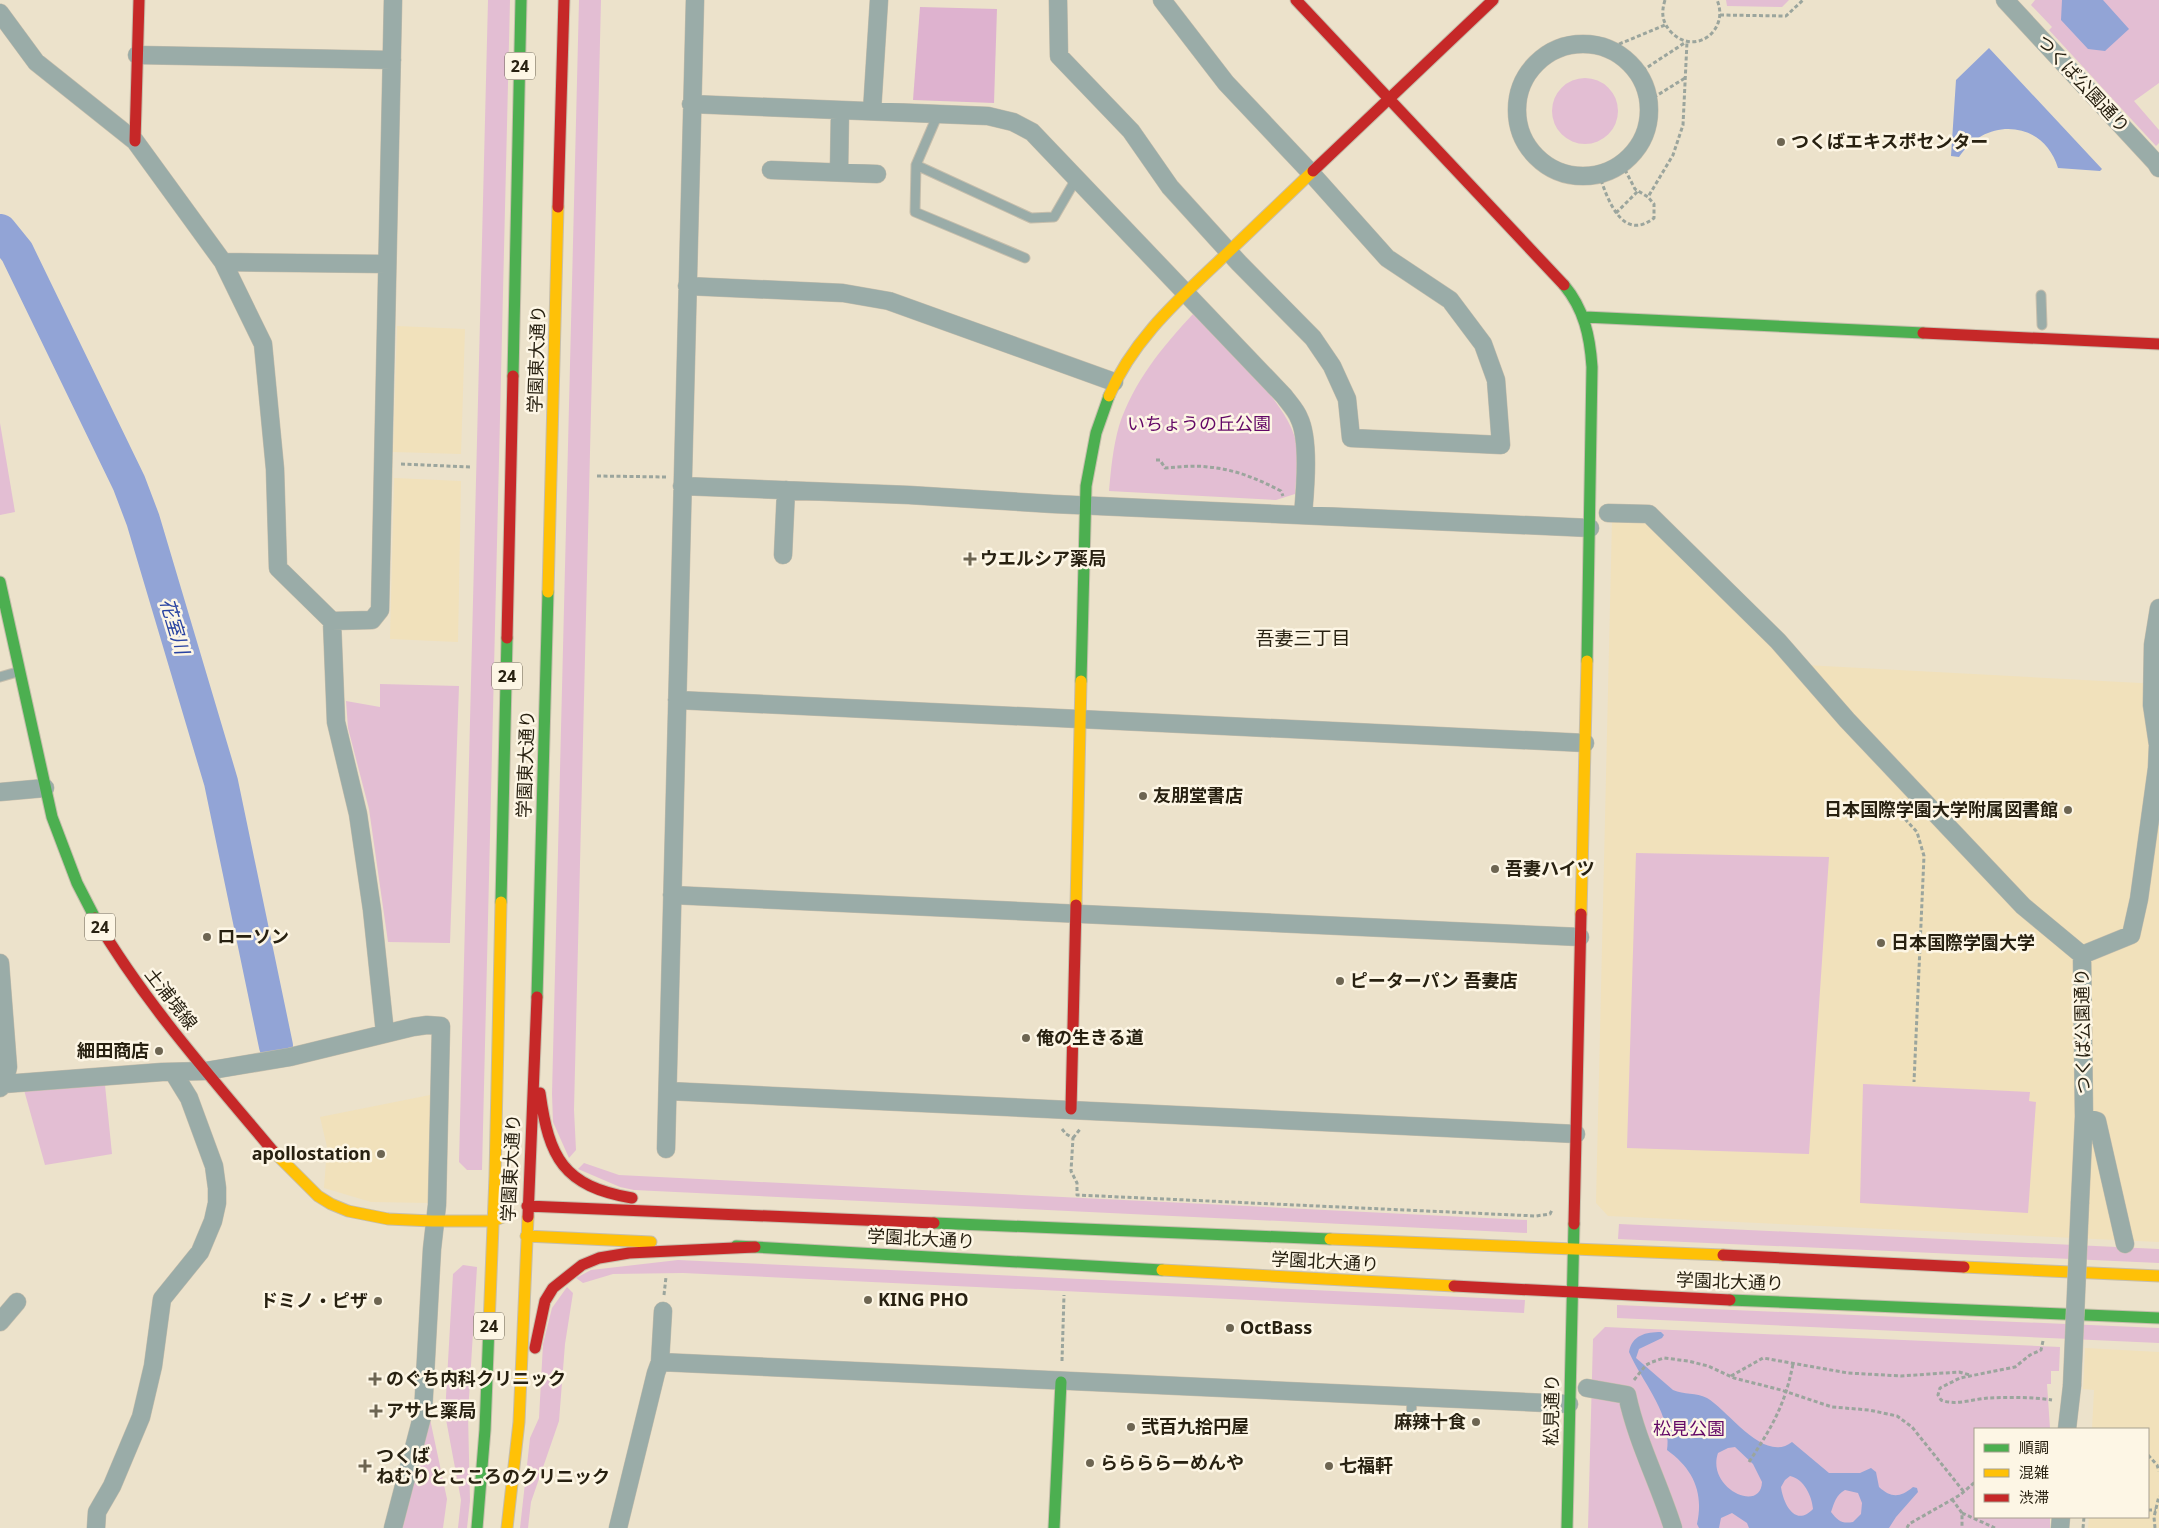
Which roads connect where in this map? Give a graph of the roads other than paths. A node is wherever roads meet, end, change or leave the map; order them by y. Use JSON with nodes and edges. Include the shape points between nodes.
{"nodes":[{"id":1,"x":139,"y":0,"type":"edge"},
{"id":2,"x":393,"y":0,"type":"edge"},
{"id":3,"x":521,"y":0,"type":"edge"},
{"id":4,"x":564,"y":0,"type":"edge"},
{"id":5,"x":695,"y":0,"type":"edge"},
{"id":6,"x":879,"y":0,"type":"edge"},
{"id":7,"x":1058,"y":0,"type":"edge"},
{"id":8,"x":1162,"y":0,"type":"edge"},
{"id":9,"x":1296,"y":0,"type":"edge"},
{"id":10,"x":1493,"y":0,"type":"edge"},
{"id":11,"x":2005,"y":0,"type":"edge"},
{"id":12,"x":0,"y":13,"type":"edge"},
{"id":13,"x":137,"y":55,"type":"junction"},
{"id":14,"x":392,"y":60,"type":"junction"},
{"id":15,"x":1389,"y":99,"type":"junction"},
{"id":16,"x":691,"y":104,"type":"junction"},
{"id":17,"x":840,"y":110,"type":"junction"},
{"id":18,"x":872,"y":111,"type":"junction"},
{"id":19,"x":938,"y":114,"type":"junction"},
{"id":20,"x":134,"y":141,"type":"junction"},
{"id":21,"x":916,"y":164,"type":"junction"},
{"id":22,"x":1622,"y":164,"type":"joint"},
{"id":23,"x":2159,"y":168,"type":"edge"},
{"id":24,"x":771,"y":170,"type":"dead end"},
{"id":25,"x":839,"y":172,"type":"junction"},
{"id":26,"x":1311,"y":173,"type":"junction"},
{"id":27,"x":878,"y":174,"type":"dead end"},
{"id":28,"x":1076,"y":179,"type":"junction"},
{"id":29,"x":1228,"y":251,"type":"junction"},
{"id":30,"x":1025,"y":258,"type":"dead end"},
{"id":31,"x":222,"y":262,"type":"junction"},
{"id":32,"x":387,"y":264,"type":"junction"},
{"id":33,"x":687,"y":286,"type":"junction"},
{"id":34,"x":1185,"y":292,"type":"junction"},
{"id":35,"x":2041,"y":295,"type":"dead end"},
{"id":36,"x":1585,"y":317,"type":"junction"},
{"id":37,"x":2042,"y":325,"type":"dead end"},
{"id":38,"x":2159,"y":344,"type":"edge"},
{"id":39,"x":1114,"y":382,"type":"junction"},
{"id":40,"x":682,"y":482,"type":"junction"},
{"id":41,"x":786,"y":490,"type":"junction"},
{"id":42,"x":1086,"y":504,"type":"junction"},
{"id":43,"x":1608,"y":513,"type":"dead end"},
{"id":44,"x":1304,"y":516,"type":"junction"},
{"id":45,"x":1590,"y":528,"type":"junction"},
{"id":46,"x":783,"y":555,"type":"dead end"},
{"id":47,"x":0,"y":582,"type":"edge"},
{"id":48,"x":2159,"y":608,"type":"edge"},
{"id":49,"x":332,"y":621,"type":"junction"},
{"id":50,"x":20,"y":671,"type":"junction"},
{"id":51,"x":0,"y":677,"type":"edge"},
{"id":52,"x":677,"y":700,"type":"junction"},
{"id":53,"x":1081,"y":719,"type":"junction"},
{"id":54,"x":1585,"y":744,"type":"junction"},
{"id":55,"x":44,"y":788,"type":"junction"},
{"id":56,"x":0,"y":792,"type":"edge"},
{"id":57,"x":672,"y":896,"type":"junction"},
{"id":58,"x":1076,"y":915,"type":"junction"},
{"id":59,"x":1580,"y":937,"type":"junction"},
{"id":60,"x":2082,"y":955,"type":"junction"},
{"id":61,"x":0,"y":963,"type":"edge"},
{"id":62,"x":385,"y":1033,"type":"junction"},
{"id":63,"x":534,"y":1056,"type":"junction"},
{"id":64,"x":206,"y":1071,"type":"junction"},
{"id":65,"x":173,"y":1072,"type":"junction"},
{"id":66,"x":1,"y":1085,"type":"edge"},
{"id":67,"x":668,"y":1091,"type":"junction"},
{"id":68,"x":1064,"y":1109,"type":"junction"},
{"id":69,"x":2084,"y":1117,"type":"junction"},
{"id":70,"x":1576,"y":1134,"type":"junction"},
{"id":71,"x":666,"y":1150,"type":"dead end"},
{"id":72,"x":527,"y":1206,"type":"junction"},
{"id":73,"x":695,"y":1214,"type":"junction"},
{"id":74,"x":435,"y":1220,"type":"junction"},
{"id":75,"x":494,"y":1221,"type":"junction"},
{"id":76,"x":518,"y":1232,"type":"junction"},
{"id":77,"x":2125,"y":1244,"type":"dead end"},
{"id":78,"x":755,"y":1247,"type":"junction"},
{"id":79,"x":1572,"y":1248,"type":"junction"},
{"id":80,"x":2159,"y":1276,"type":"edge"},
{"id":81,"x":1572,"y":1293,"type":"junction"},
{"id":82,"x":17,"y":1302,"type":"dead end"},
{"id":83,"x":663,"y":1311,"type":"dead end"},
{"id":84,"x":2159,"y":1318,"type":"edge"},
{"id":85,"x":0,"y":1322,"type":"edge"},
{"id":86,"x":660,"y":1362,"type":"junction"},
{"id":87,"x":1061,"y":1382,"type":"junction"},
{"id":88,"x":1587,"y":1388,"type":"dead end"},
{"id":89,"x":1412,"y":1397,"type":"junction"},
{"id":90,"x":1569,"y":1404,"type":"junction"},
{"id":91,"x":1411,"y":1420,"type":"dead end"},
{"id":92,"x":519,"y":1422,"type":"junction"},
{"id":93,"x":2067,"y":1428,"type":"edge"},
{"id":94,"x":96,"y":1528,"type":"edge"},
{"id":95,"x":393,"y":1528,"type":"edge"},
{"id":96,"x":477,"y":1528,"type":"edge"},
{"id":97,"x":508,"y":1528,"type":"edge"},
{"id":98,"x":618,"y":1528,"type":"edge"},
{"id":99,"x":1054,"y":1528,"type":"edge"},
{"id":100,"x":1567,"y":1528,"type":"edge"},
{"id":101,"x":1673,"y":1528,"type":"edge"}],
"edges":[{"from":1,"to":13,"type":"main road"},
{"from":2,"to":14,"type":"street"},
{"from":3,"to":75,"type":"main road","name":"学園東大通り","number":"24"},
{"from":4,"to":63,"type":"main road","name":"学園東大通り","number":"24"},
{"from":5,"to":16,"type":"street"},
{"from":6,"to":18,"type":"street"},
{"from":7,"to":29,"type":"street","via":[[1059,56],[1131,131],[1170,188]]},
{"from":8,"to":26,"type":"street","via":[[1226,82]]},
{"from":9,"to":15,"type":"main road","name":"松見通り"},
{"from":10,"to":15,"type":"main road"},
{"from":11,"to":23,"type":"street","name":"つくば公園通り"},
{"from":12,"to":20,"type":"street","via":[[36,62]]},
{"from":13,"to":14,"type":"street"},
{"from":13,"to":20,"type":"main road"},
{"from":14,"to":32,"type":"street"},
{"from":15,"to":26,"type":"main road"},
{"from":15,"to":36,"type":"main road","name":"松見通り","via":[[1566,287]]},
{"from":16,"to":17,"type":"street"},
{"from":16,"to":33,"type":"street"},
{"from":17,"to":18,"type":"street"},
{"from":17,"to":25,"type":"street"},
{"from":18,"to":19,"type":"street"},
{"from":19,"to":21,"type":"lane"},
{"from":19,"to":28,"type":"street","via":[[1003,118],[1022,126],[1042,142]]},
{"from":20,"to":31,"type":"street"},
{"from":21,"to":28,"type":"lane","via":[[1031,218],[1054,218]]},
{"from":21,"to":30,"type":"lane","via":[[914,212]]},
{"from":22,"to":22,"type":"street","via":[[1599,174],[1581,177],[1566,174],[1541,161],[1523,140],[1516,112],[1522,84],[1528,72],[1548,54],[1583,44],[1608,49],[1638,74],[1648,101],[1649,115],[1643,136]]},
{"from":24,"to":25,"type":"street"},
{"from":25,"to":27,"type":"street"},
{"from":26,"to":29,"type":"main road"},
{"from":26,"to":29,"type":"street","via":[[1386,258],[1450,300],[1483,344],[1496,380],[1501,445],[1351,438],[1347,399],[1332,366],[1313,338]]},
{"from":28,"to":34,"type":"street"},
{"from":29,"to":34,"type":"main road"},
{"from":31,"to":32,"type":"street"},
{"from":31,"to":49,"type":"street","via":[[263,344],[275,470],[278,568]]},
{"from":32,"to":49,"type":"street","via":[[380,610],[372,620]]},
{"from":33,"to":39,"type":"street","via":[[843,293],[889,301]]},
{"from":33,"to":40,"type":"street"},
{"from":34,"to":39,"type":"main road","via":[[1146,333]]},
{"from":34,"to":44,"type":"street","via":[[1284,396],[1300,420],[1304,440]]},
{"from":35,"to":37,"type":"lane"},
{"from":36,"to":38,"type":"main road"},
{"from":36,"to":45,"type":"main road","name":"松見通り","via":[[1593,381]]},
{"from":39,"to":42,"type":"main road","via":[[1092,448]]},
{"from":40,"to":41,"type":"street"},
{"from":40,"to":52,"type":"street"},
{"from":41,"to":42,"type":"street"},
{"from":41,"to":46,"type":"street"},
{"from":42,"to":44,"type":"street"},
{"from":42,"to":53,"type":"main road"},
{"from":43,"to":60,"type":"street","via":[[1648,514],[1778,641],[1847,720],[2022,906]]},
{"from":44,"to":45,"type":"street"},
{"from":45,"to":54,"type":"main road","name":"松見通り"},
{"from":47,"to":50,"type":"main road","name":"土浦境線","number":"24"},
{"from":48,"to":60,"type":"street","name":"つくば公園通り","via":[[2153,645],[2152,705],[2158,745],[2157,768],[2139,899],[2131,935]]},
{"from":49,"to":62,"type":"street","via":[[336,722],[358,814]]},
{"from":50,"to":51,"type":"lane"},
{"from":50,"to":55,"type":"main road","name":"土浦境線","number":"24"},
{"from":52,"to":53,"type":"street"},
{"from":52,"to":57,"type":"street"},
{"from":53,"to":54,"type":"street"},
{"from":53,"to":58,"type":"main road"},
{"from":54,"to":59,"type":"main road","name":"松見通り"},
{"from":55,"to":56,"type":"street"},
{"from":55,"to":64,"type":"main road","name":"土浦境線","number":"24","via":[[61,846],[92,914],[124,968]]},
{"from":57,"to":58,"type":"street"},
{"from":57,"to":67,"type":"street"},
{"from":58,"to":59,"type":"street"},
{"from":58,"to":68,"type":"main road"},
{"from":59,"to":70,"type":"main road","name":"松見通り"},
{"from":60,"to":69,"type":"street","name":"つくば公園通り"},
{"from":61,"to":66,"type":"street","via":[[8,1067]]},
{"from":62,"to":64,"type":"street","via":[[290,1057]]},
{"from":62,"to":74,"type":"street","via":[[420,1026],[440,1026]]},
{"from":63,"to":72,"type":"main road","name":"学園東大通り","number":"24"},
{"from":63,"to":73,"type":"main road","via":[[547,1134],[568,1170],[598,1190]]},
{"from":64,"to":65,"type":"street"},
{"from":64,"to":74,"type":"main road","name":"土浦境線","number":"24","via":[[280,1157],[330,1204],[380,1219]]},
{"from":65,"to":66,"type":"street"},
{"from":65,"to":94,"type":"street","via":[[189,1098],[214,1166],[217,1203],[200,1252],[162,1299],[153,1366],[141,1417],[112,1486],[97,1512]]},
{"from":67,"to":68,"type":"street"},
{"from":67,"to":71,"type":"street"},
{"from":68,"to":70,"type":"street"},
{"from":69,"to":77,"type":"street","via":[[2097,1121]]},
{"from":69,"to":93,"type":"street","name":"つくば公園通り","bridge":true},
{"from":70,"to":79,"type":"main road","name":"松見通り"},
{"from":72,"to":73,"type":"main road","name":"学園北大通り"},
{"from":72,"to":75,"type":"main road","name":"土浦境線","number":"24"},
{"from":72,"to":76,"type":"main road","name":"学園東大通り","number":"24"},
{"from":73,"to":79,"type":"main road","name":"学園北大通り"},
{"from":74,"to":75,"type":"main road","name":"土浦境線","number":"24"},
{"from":74,"to":95,"type":"street","via":[[423,1413]]},
{"from":75,"to":76,"type":"main road","name":"学園北大通り"},
{"from":75,"to":96,"type":"main road","name":"学園東大通り","number":"24","via":[[485,1430]]},
{"from":76,"to":78,"type":"main road","name":"学園北大通り"},
{"from":76,"to":92,"type":"main road","name":"学園東大通り","number":"24"},
{"from":78,"to":81,"type":"main road","name":"学園北大通り"},
{"from":78,"to":92,"type":"main road","via":[[629,1253],[599,1258],[582,1265],[560,1282],[545,1301],[536,1337],[531,1391]]},
{"from":79,"to":80,"type":"main road","name":"学園北大通り"},
{"from":79,"to":81,"type":"main road","name":"松見通り"},
{"from":81,"to":84,"type":"main road","name":"学園北大通り"},
{"from":81,"to":90,"type":"main road","name":"松見通り"},
{"from":82,"to":85,"type":"street"},
{"from":83,"to":86,"type":"street"},
{"from":86,"to":87,"type":"street"},
{"from":86,"to":98,"type":"street"},
{"from":87,"to":89,"type":"street"},
{"from":87,"to":99,"type":"main road"},
{"from":88,"to":101,"type":"street","via":[[1627,1395],[1638,1437]]},
{"from":89,"to":90,"type":"street"},
{"from":89,"to":91,"type":"lane"},
{"from":90,"to":100,"type":"main road","name":"松見通り"},
{"from":92,"to":97,"type":"main road","name":"学園東大通り","number":"24"}]}
